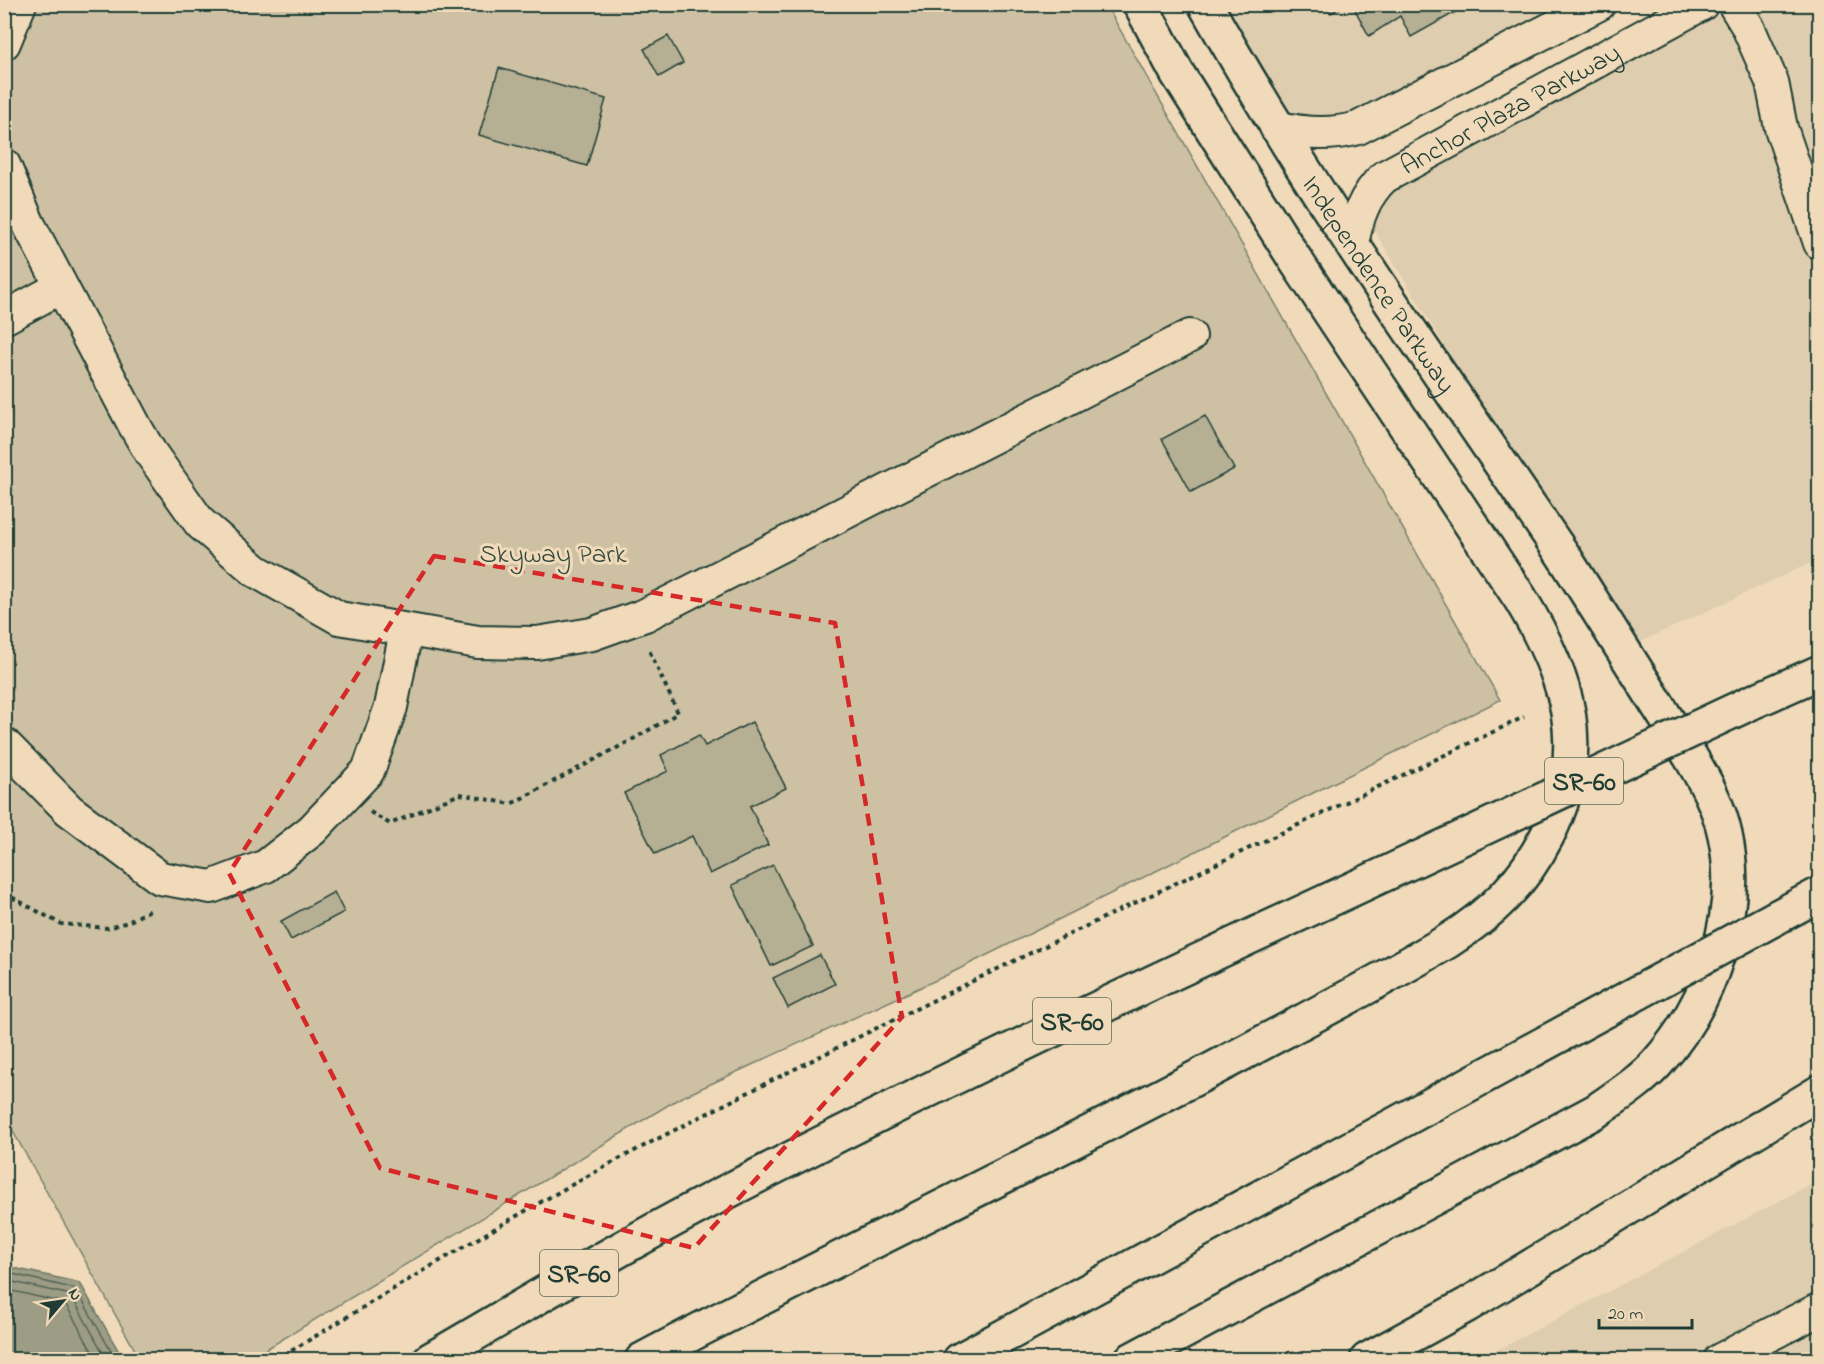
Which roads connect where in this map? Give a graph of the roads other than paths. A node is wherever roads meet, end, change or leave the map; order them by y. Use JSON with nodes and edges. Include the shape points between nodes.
{"nodes":[{"id":1,"x":20,"y":4,"type":"edge"},
{"id":2,"x":1140,"y":4,"type":"edge"},
{"id":3,"x":1205,"y":4,"type":"edge"},
{"id":4,"x":1599,"y":4,"type":"edge"},
{"id":5,"x":1702,"y":4,"type":"edge"},
{"id":6,"x":1734,"y":4,"type":"edge"},
{"id":7,"x":5,"y":39,"type":"edge"},
{"id":8,"x":1276,"y":127,"type":"junction"},
{"id":9,"x":4,"y":165,"type":"edge"},
{"id":10,"x":1820,"y":243,"type":"edge"},
{"id":11,"x":1352,"y":244,"type":"junction"},
{"id":12,"x":61,"y":287,"type":"junction"},
{"id":13,"x":4,"y":318,"type":"edge"},
{"id":14,"x":1190,"y":336,"type":"dead end"},
{"id":15,"x":406,"y":631,"type":"junction"},
{"id":16,"x":1820,"y":672,"type":"edge"},
{"id":17,"x":4,"y":744,"type":"edge"},
{"id":18,"x":1820,"y":894,"type":"edge"},
{"id":19,"x":1820,"y":1092,"type":"edge"},
{"id":20,"x":1820,"y":1309,"type":"edge"},
{"id":21,"x":430,"y":1359,"type":"edge"},
{"id":22,"x":642,"y":1359,"type":"edge"},
{"id":23,"x":960,"y":1359,"type":"edge"},
{"id":24,"x":1131,"y":1359,"type":"edge"},
{"id":25,"x":1367,"y":1359,"type":"edge"},
{"id":26,"x":1720,"y":1359,"type":"edge"}],
"edges":[{"from":1,"to":7,"type":"street"},
{"from":2,"to":22,"type":"main road","via":[[1178,73],[1296,261],[1520,598],[1548,647],[1563,690],[1572,753],[1561,807],[1540,849],[1510,892],[1472,926],[1432,951],[1213,1069]]},
{"from":3,"to":8,"type":"main road","name":"Independence Parkway"},
{"from":4,"to":8,"type":"street","name":"Anchor Plaza Parkway","via":[[1358,128],[1318,134]]},
{"from":5,"to":11,"type":"street","name":"Anchor Plaza Parkway","via":[[1384,177],[1363,204]]},
{"from":6,"to":10,"type":"street","via":[[1772,82],[1781,128]]},
{"from":8,"to":11,"type":"main road","name":"Independence Parkway"},
{"from":9,"to":12,"type":"street"},
{"from":11,"to":24,"type":"main road","name":"Independence Parkway","via":[[1565,558],[1696,765],[1725,835],[1729,893],[1721,940],[1700,999],[1682,1031],[1656,1064],[1625,1091],[1596,1111]]},
{"from":12,"to":13,"type":"street"},
{"from":12,"to":15,"type":"street","via":[[150,452],[200,523],[256,571],[339,618]]},
{"from":14,"to":15,"type":"street","via":[[635,619],[592,634],[537,643],[478,642]]},
{"from":15,"to":17,"type":"street","via":[[391,707],[368,771],[312,830],[266,866],[211,887],[160,878],[69,810]]},
{"from":16,"to":21,"type":"main road","name":"SR-60","number":"SR-60","bridge":true,"via":[[1119,998],[730,1190]]},
{"from":18,"to":23,"type":"main road","bridge":true},
{"from":19,"to":25,"type":"main road","via":[[1467,1305]]},
{"from":20,"to":26,"type":"street"}]}
